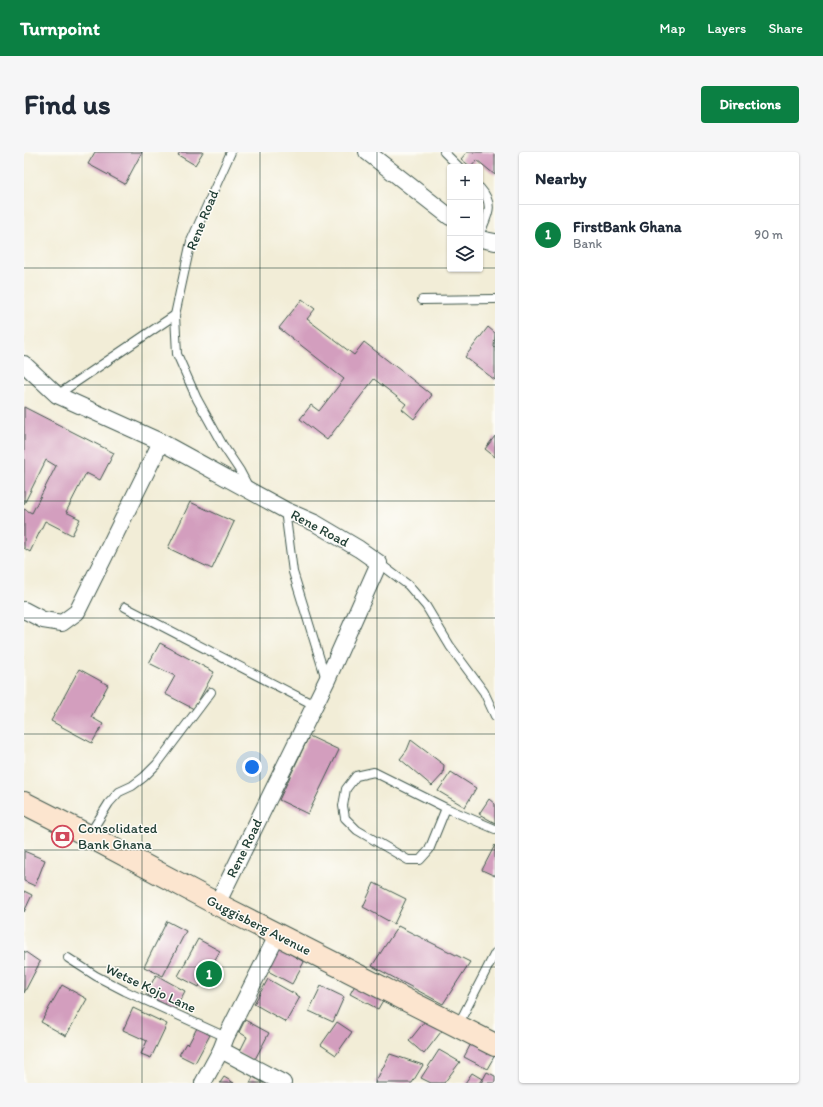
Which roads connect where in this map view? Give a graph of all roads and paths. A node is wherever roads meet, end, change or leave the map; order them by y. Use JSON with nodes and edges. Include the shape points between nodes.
{"nodes":[{"id":1,"x":231,"y":152,"type":"edge"},
{"id":2,"x":367,"y":152,"type":"edge"},
{"id":3,"x":444,"y":152,"type":"edge"},
{"id":4,"x":456,"y":164,"type":"edge"},
{"id":5,"x":483,"y":191,"type":"edge"},
{"id":6,"x":447,"y":215,"type":"edge"},
{"id":7,"x":483,"y":226,"type":"edge"},
{"id":8,"x":483,"y":240,"type":"edge"},
{"id":9,"x":495,"y":242,"type":"edge"},
{"id":10,"x":495,"y":299,"type":"edge"},
{"id":11,"x":422,"y":300,"type":"dead end"},
{"id":12,"x":175,"y":315,"type":"junction"},
{"id":13,"x":24,"y":364,"type":"edge"},
{"id":14,"x":57,"y":395,"type":"junction"},
{"id":15,"x":161,"y":442,"type":"junction"},
{"id":16,"x":251,"y":491,"type":"junction"},
{"id":17,"x":285,"y":510,"type":"junction"},
{"id":18,"x":379,"y":563,"type":"junction"},
{"id":19,"x":125,"y":607,"type":"dead end"},
{"id":20,"x":24,"y":610,"type":"edge"},
{"id":21,"x":326,"y":680,"type":"junction"},
{"id":22,"x":211,"y":692,"type":"dead end"},
{"id":23,"x":314,"y":706,"type":"junction"},
{"id":24,"x":495,"y":716,"type":"edge"},
{"id":25,"x":24,"y":803,"type":"edge"},
{"id":26,"x":446,"y":808,"type":"junction"},
{"id":27,"x":495,"y":829,"type":"edge"},
{"id":28,"x":89,"y":836,"type":"junction"},
{"id":29,"x":217,"y":904,"type":"junction"},
{"id":30,"x":278,"y":934,"type":"junction"},
{"id":31,"x":495,"y":953,"type":"edge"},
{"id":32,"x":68,"y":958,"type":"dead end"},
{"id":33,"x":458,"y":1026,"type":"junction"},
{"id":34,"x":224,"y":1043,"type":"junction"},
{"id":35,"x":495,"y":1045,"type":"edge"},
{"id":36,"x":203,"y":1083,"type":"edge"},
{"id":37,"x":283,"y":1083,"type":"edge"}],
"edges":[{"from":1,"to":12,"type":"lane","name":"Rene Road","via":[[191,241]]},
{"from":2,"to":6,"type":"street"},
{"from":3,"to":4,"type":"lane"},
{"from":5,"to":7,"type":"lane","via":[[488,195],[491,208]]},
{"from":8,"to":9,"type":"street"},
{"from":10,"to":11,"type":"lane"},
{"from":12,"to":14,"type":"lane"},
{"from":12,"to":16,"type":"lane","name":"Rene Road","via":[[177,354],[197,398]]},
{"from":13,"to":14,"type":"street"},
{"from":14,"to":15,"type":"street"},
{"from":15,"to":16,"type":"street"},
{"from":15,"to":20,"type":"street","via":[[77,612],[62,623],[43,620]]},
{"from":16,"to":17,"type":"street","name":"Rene Road"},
{"from":17,"to":18,"type":"street","name":"Rene Road","via":[[315,523]]},
{"from":17,"to":21,"type":"lane","via":[[293,572]]},
{"from":18,"to":21,"type":"street","name":"Rene Road"},
{"from":18,"to":24,"type":"lane","via":[[408,585],[426,606],[450,646],[484,692]]},
{"from":19,"to":23,"type":"lane"},
{"from":21,"to":23,"type":"street","name":"Rene Road"},
{"from":22,"to":28,"type":"lane","via":[[157,764],[132,786],[119,792],[109,803]]},
{"from":23,"to":29,"type":"street","name":"Rene Road"},
{"from":25,"to":28,"type":"main road","name":"Guggisberg Avenue"},
{"from":26,"to":26,"type":"lane","via":[[430,850],[420,860],[408,860],[357,830],[346,818],[343,806],[346,789],[356,776],[374,772]]},
{"from":26,"to":27,"type":"lane"},
{"from":28,"to":29,"type":"main road","name":"Guggisberg Avenue"},
{"from":29,"to":30,"type":"main road","name":"Guggisberg Avenue"},
{"from":30,"to":33,"type":"main road","name":"Guggisberg Avenue"},
{"from":30,"to":34,"type":"street"},
{"from":31,"to":33,"type":"lane"},
{"from":32,"to":34,"type":"lane","name":"Wetse Kojo Lane","via":[[96,976]]},
{"from":33,"to":35,"type":"main road","name":"Guggisberg Avenue"},
{"from":34,"to":36,"type":"street"},
{"from":34,"to":37,"type":"street"}]}
